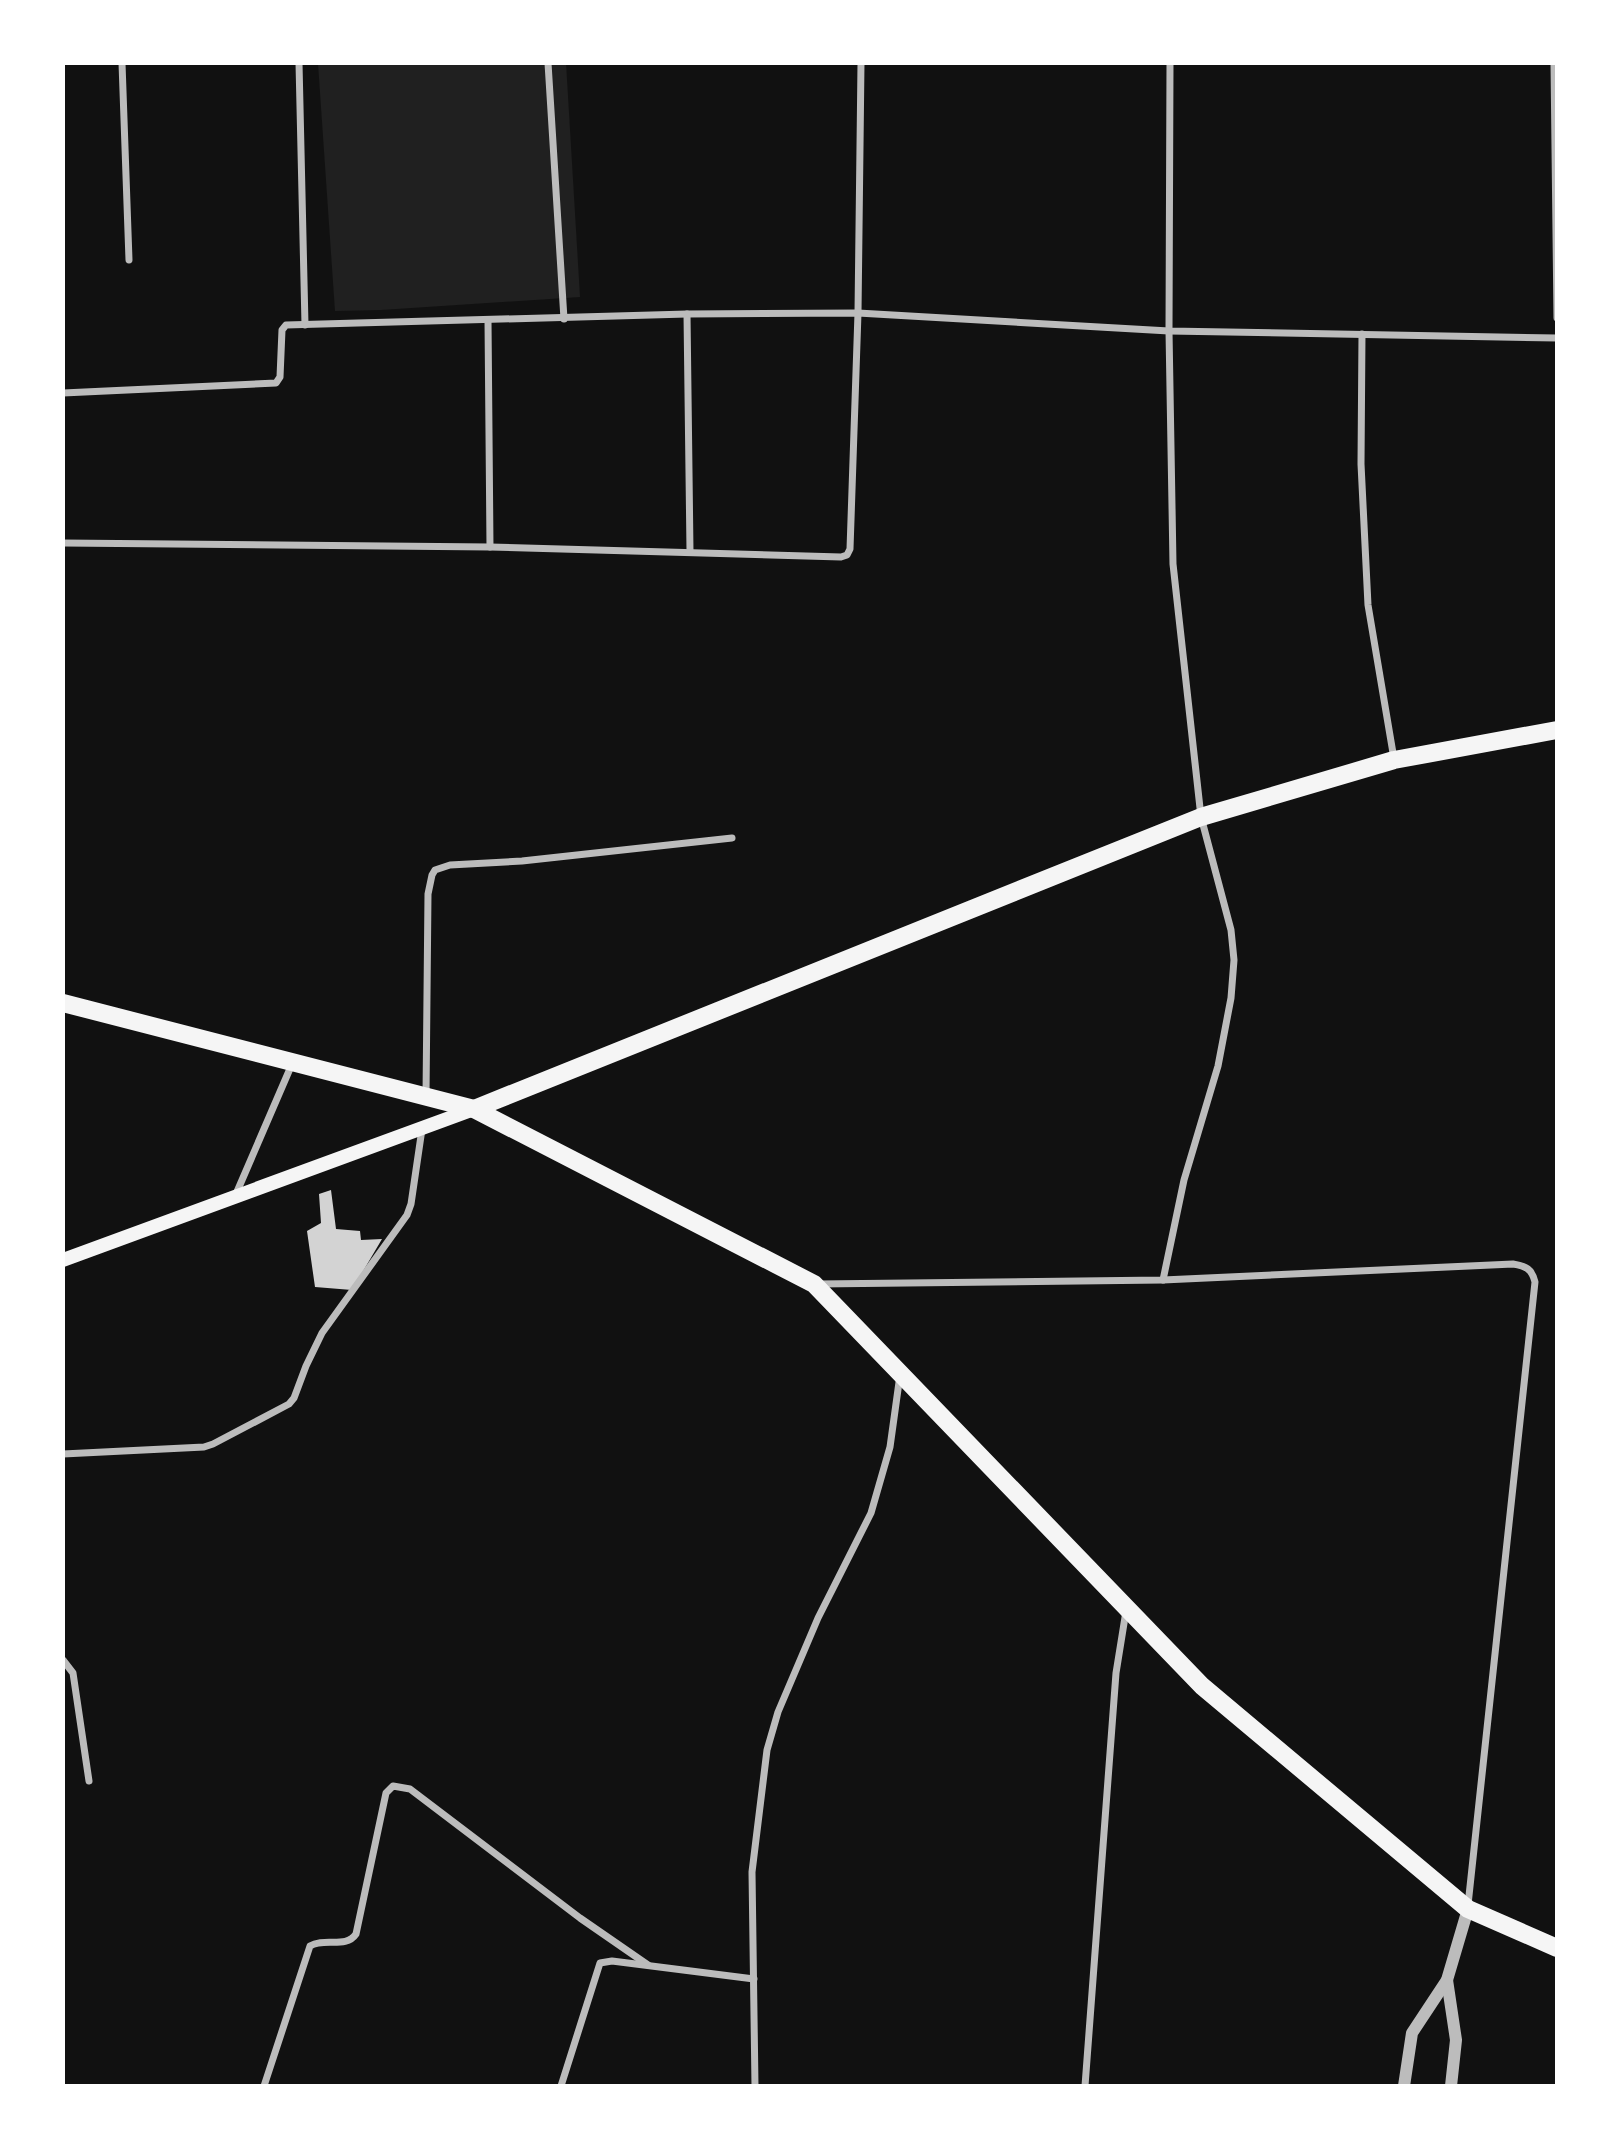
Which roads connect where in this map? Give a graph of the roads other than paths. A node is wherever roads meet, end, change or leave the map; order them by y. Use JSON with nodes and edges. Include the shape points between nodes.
{"nodes":[{"id":1,"x":122,"y":63,"type":"edge"},
{"id":2,"x":299,"y":63,"type":"edge"},
{"id":3,"x":548,"y":63,"type":"edge"},
{"id":4,"x":861,"y":63,"type":"edge"},
{"id":5,"x":1170,"y":63,"type":"edge"},
{"id":6,"x":1554,"y":63,"type":"edge"},
{"id":7,"x":129,"y":260,"type":"dead end"},
{"id":8,"x":858,"y":313,"type":"junction"},
{"id":9,"x":687,"y":314,"type":"junction"},
{"id":10,"x":564,"y":318,"type":"junction"},
{"id":11,"x":1557,"y":318,"type":"edge"},
{"id":12,"x":488,"y":320,"type":"junction"},
{"id":13,"x":305,"y":325,"type":"junction"},
{"id":14,"x":1169,"y":331,"type":"junction"},
{"id":15,"x":1362,"y":334,"type":"junction"},
{"id":16,"x":1557,"y":338,"type":"edge"},
{"id":17,"x":63,"y":393,"type":"edge"},
{"id":18,"x":63,"y":543,"type":"edge"},
{"id":19,"x":490,"y":547,"type":"junction"},
{"id":20,"x":690,"y":551,"type":"junction"},
{"id":21,"x":1557,"y":730,"type":"edge"},
{"id":22,"x":1394,"y":760,"type":"junction"},
{"id":23,"x":1201,"y":817,"type":"junction"},
{"id":24,"x":732,"y":838,"type":"dead end"},
{"id":25,"x":63,"y":1003,"type":"edge"},
{"id":26,"x":293,"y":1063,"type":"junction"},
{"id":27,"x":426,"y":1097,"type":"junction"},
{"id":28,"x":474,"y":1109,"type":"junction"},
{"id":29,"x":422,"y":1128,"type":"junction"},
{"id":30,"x":235,"y":1197,"type":"junction"},
{"id":31,"x":63,"y":1260,"type":"edge"},
{"id":32,"x":1163,"y":1280,"type":"junction"},
{"id":33,"x":814,"y":1284,"type":"junction"},
{"id":34,"x":900,"y":1373,"type":"junction"},
{"id":35,"x":63,"y":1454,"type":"edge"},
{"id":36,"x":1127,"y":1607,"type":"junction"},
{"id":37,"x":63,"y":1660,"type":"edge"},
{"id":38,"x":89,"y":1781,"type":"dead end"},
{"id":39,"x":1468,"y":1909,"type":"junction"},
{"id":40,"x":1557,"y":1948,"type":"edge"},
{"id":41,"x":648,"y":1965,"type":"junction"},
{"id":42,"x":754,"y":1979,"type":"junction"},
{"id":43,"x":1447,"y":1980,"type":"junction"},
{"id":44,"x":264,"y":2086,"type":"edge"},
{"id":45,"x":561,"y":2086,"type":"edge"},
{"id":46,"x":755,"y":2086,"type":"edge"},
{"id":47,"x":1086,"y":2086,"type":"edge"},
{"id":48,"x":1404,"y":2086,"type":"edge"},
{"id":49,"x":1451,"y":2086,"type":"edge"}],
"edges":[{"from":1,"to":7,"type":"street"},
{"from":2,"to":13,"type":"street"},
{"from":3,"to":10,"type":"street"},
{"from":4,"to":8,"type":"street"},
{"from":5,"to":14,"type":"street"},
{"from":6,"to":11,"type":"street"},
{"from":8,"to":9,"type":"street"},
{"from":8,"to":14,"type":"street"},
{"from":8,"to":20,"type":"street","via":[[847,555]]},
{"from":9,"to":10,"type":"street"},
{"from":9,"to":20,"type":"street"},
{"from":10,"to":12,"type":"street"},
{"from":12,"to":13,"type":"street"},
{"from":12,"to":19,"type":"street"},
{"from":13,"to":17,"type":"street","via":[[283,327],[276,383]]},
{"from":14,"to":15,"type":"street"},
{"from":14,"to":23,"type":"street","via":[[1173,564]]},
{"from":15,"to":16,"type":"street"},
{"from":15,"to":22,"type":"street","via":[[1361,464],[1368,605]]},
{"from":18,"to":19,"type":"street"},
{"from":19,"to":20,"type":"street"},
{"from":21,"to":22,"type":"main road"},
{"from":22,"to":23,"type":"main road"},
{"from":23,"to":28,"type":"main road"},
{"from":23,"to":32,"type":"street","via":[[1231,930],[1231,998]]},
{"from":24,"to":27,"type":"street","via":[[435,870],[428,894]]},
{"from":25,"to":26,"type":"main road"},
{"from":26,"to":27,"type":"main road"},
{"from":26,"to":30,"type":"street"},
{"from":27,"to":28,"type":"main road"},
{"from":28,"to":29,"type":"main road"},
{"from":28,"to":33,"type":"main road"},
{"from":29,"to":30,"type":"main road"},
{"from":29,"to":35,"type":"street","via":[[407,1215],[322,1333],[289,1404],[204,1447]]},
{"from":30,"to":31,"type":"main road"},
{"from":32,"to":33,"type":"street"},
{"from":32,"to":39,"type":"street","via":[[1514,1264],[1533,1274]]},
{"from":33,"to":34,"type":"main road"},
{"from":34,"to":36,"type":"main road"},
{"from":34,"to":42,"type":"street","via":[[890,1447],[871,1513],[818,1618],[778,1712],[768,1750],[752,1872]]},
{"from":36,"to":39,"type":"main road","via":[[1202,1686]]},
{"from":36,"to":47,"type":"street","via":[[1116,1673]]},
{"from":37,"to":38,"type":"street","via":[[73,1673]]},
{"from":39,"to":40,"type":"main road"},
{"from":39,"to":43,"type":"street"},
{"from":41,"to":42,"type":"street"},
{"from":41,"to":44,"type":"street","via":[[410,1789],[393,1786],[386,1793],[356,1934],[345,1942],[318,1941],[310,1946]]},
{"from":41,"to":45,"type":"street","via":[[605,1961],[597,1968]]},
{"from":42,"to":46,"type":"street"},
{"from":43,"to":48,"type":"street","via":[[1412,2033]]},
{"from":43,"to":49,"type":"street","via":[[1457,2040]]}]}
